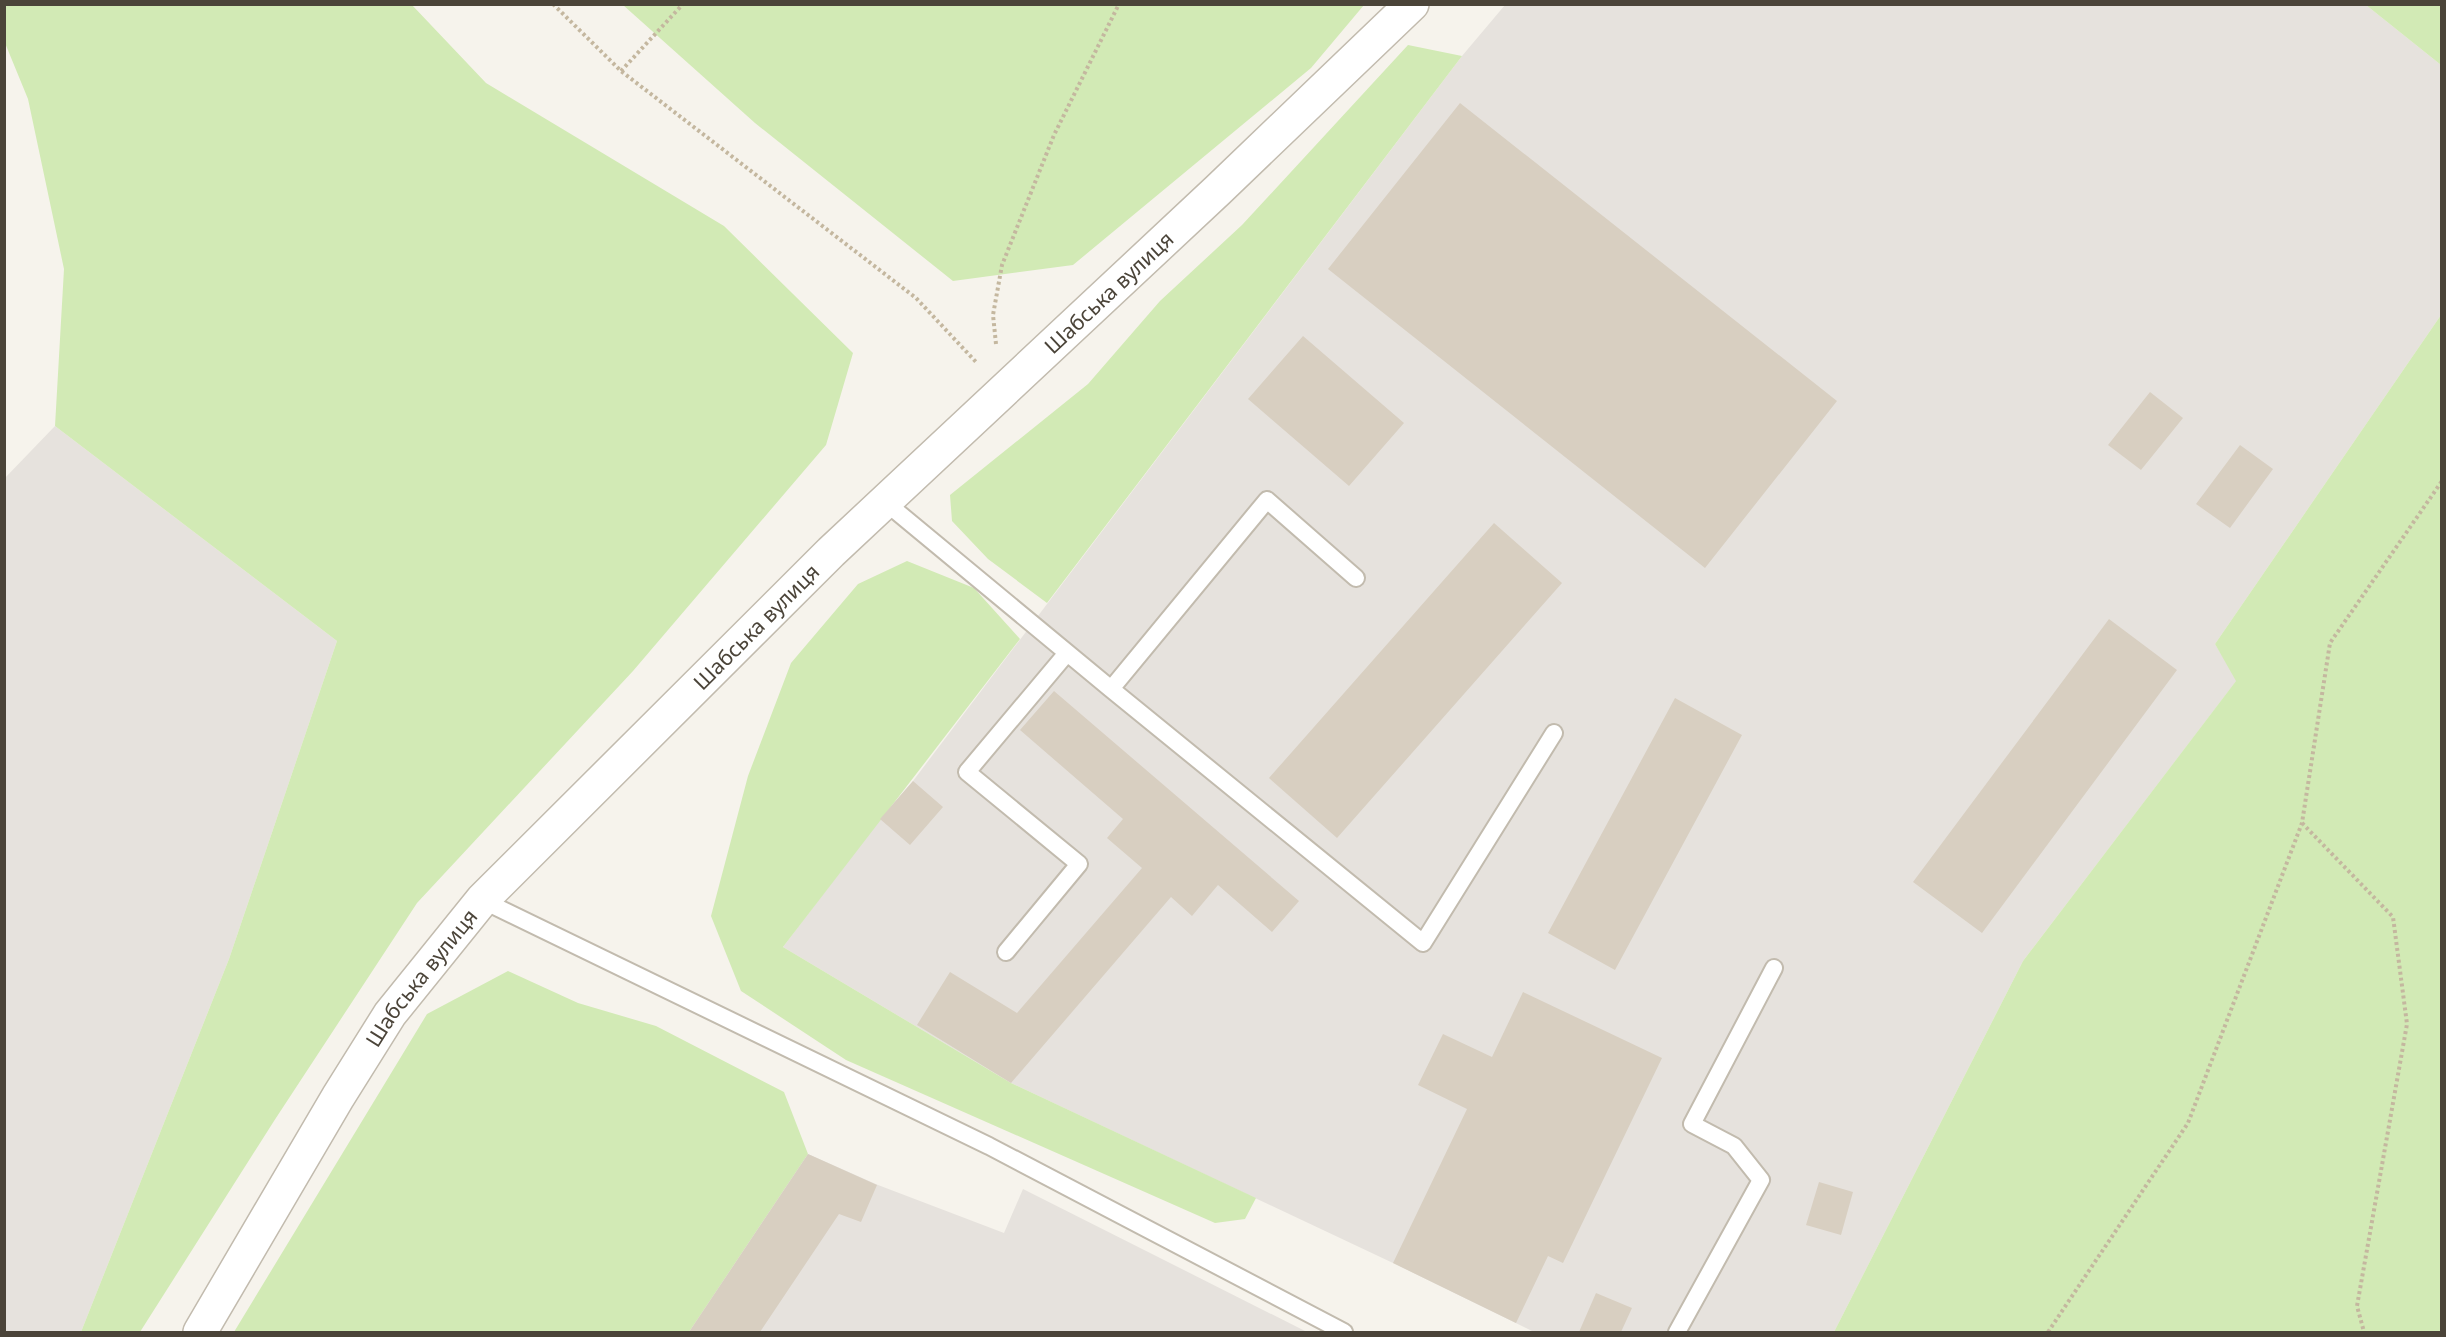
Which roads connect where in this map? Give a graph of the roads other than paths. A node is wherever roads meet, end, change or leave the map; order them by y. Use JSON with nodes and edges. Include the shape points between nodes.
{"nodes":[{"id":1,"x":1412,"y":4,"type":"edge"},
{"id":2,"x":884,"y":501,"type":"junction"},
{"id":3,"x":1356,"y":578,"type":"dead end"},
{"id":4,"x":1067,"y":653,"type":"junction"},
{"id":5,"x":1111,"y":689,"type":"junction"},
{"id":6,"x":1554,"y":734,"type":"dead end"},
{"id":7,"x":482,"y":900,"type":"junction"},
{"id":8,"x":1006,"y":952,"type":"dead end"},
{"id":9,"x":1774,"y":968,"type":"dead end"},
{"id":10,"x":200,"y":1332,"type":"edge"},
{"id":11,"x":1344,"y":1332,"type":"edge"},
{"id":12,"x":1677,"y":1332,"type":"edge"}],
"edges":[{"from":1,"to":2,"type":"street","name":"Шабська вулиця"},
{"from":2,"to":4,"type":"lane"},
{"from":2,"to":7,"type":"street","name":"Шабська вулиця"},
{"from":3,"to":5,"type":"lane","via":[[1267,500]]},
{"from":4,"to":5,"type":"lane"},
{"from":4,"to":8,"type":"lane","via":[[967,772],[1078,864]]},
{"from":5,"to":6,"type":"lane","via":[[1423,944]]},
{"from":7,"to":10,"type":"street","name":"Шабська вулиця","via":[[390,1014]]},
{"from":7,"to":11,"type":"lane","via":[[989,1146]]},
{"from":9,"to":12,"type":"lane","via":[[1692,1124],[1734,1146],[1761,1180]]}]}
